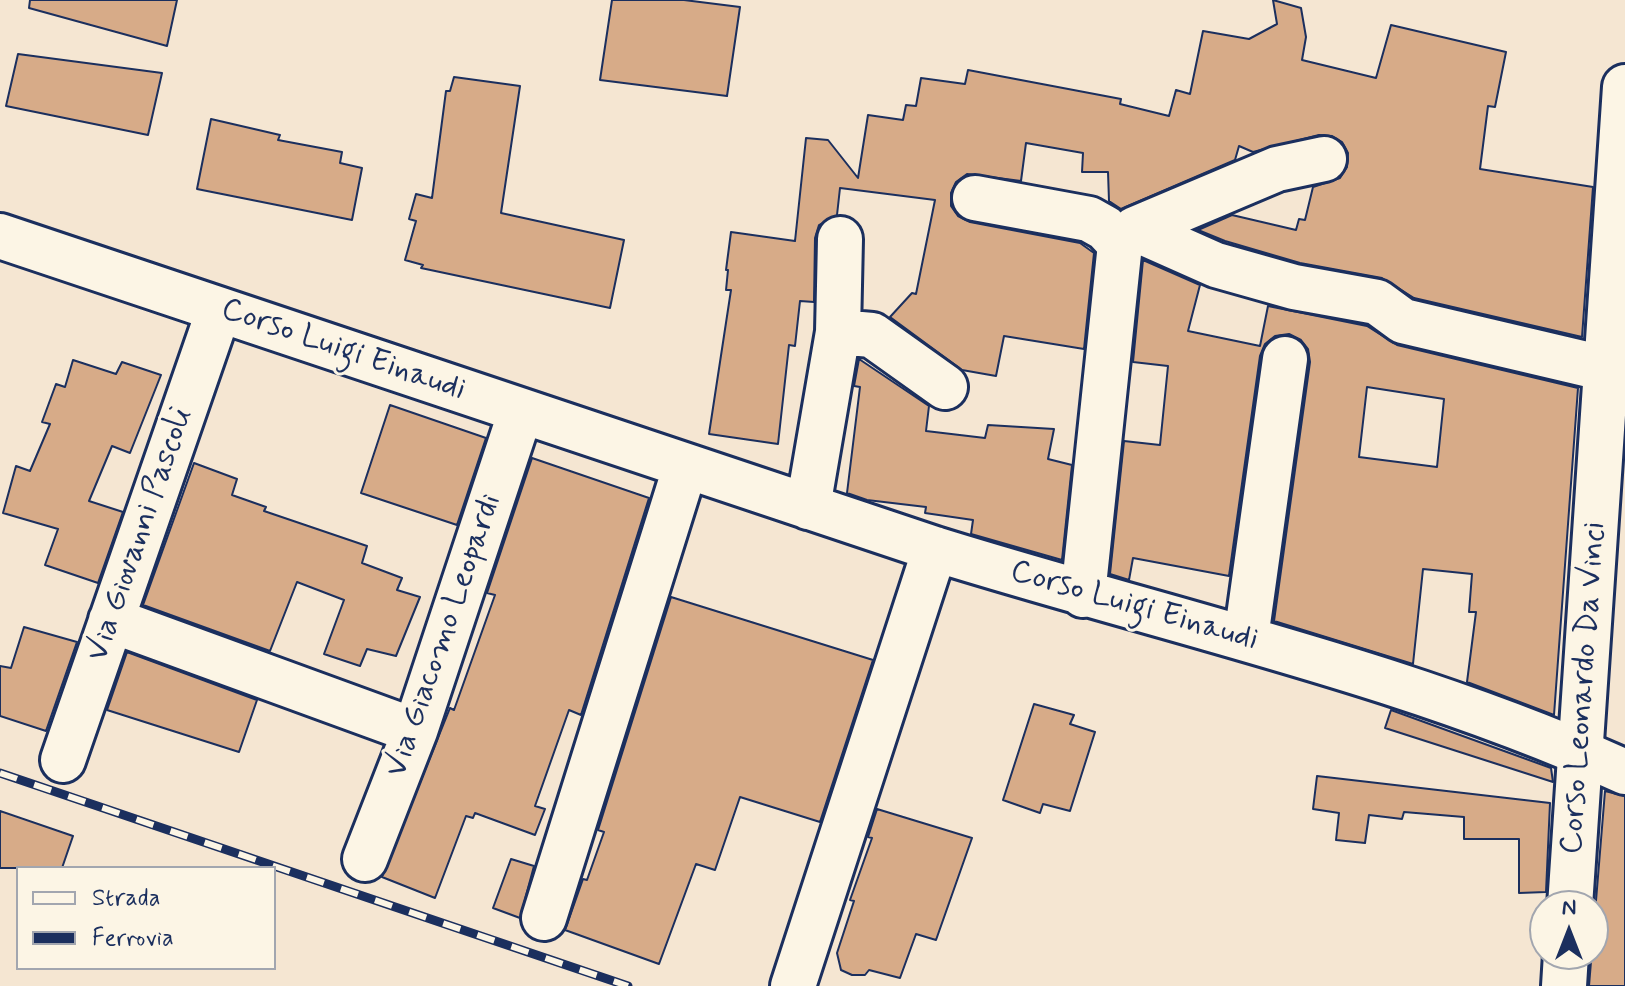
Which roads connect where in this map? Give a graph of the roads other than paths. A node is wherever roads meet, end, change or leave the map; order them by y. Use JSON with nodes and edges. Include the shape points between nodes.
{"nodes":[{"id":1,"x":1625,"y":87,"type":"edge"},
{"id":2,"x":1324,"y":159,"type":"dead end"},
{"id":3,"x":975,"y":198,"type":"dead end"},
{"id":4,"x":0,"y":236,"type":"edge"},
{"id":5,"x":1127,"y":237,"type":"junction"},
{"id":6,"x":840,"y":239,"type":"dead end"},
{"id":7,"x":219,"y":310,"type":"junction"},
{"id":8,"x":838,"y":332,"type":"junction"},
{"id":9,"x":1285,"y":359,"type":"dead end"},
{"id":10,"x":1607,"y":369,"type":"junction"},
{"id":11,"x":945,"y":387,"type":"dead end"},
{"id":12,"x":521,"y":411,"type":"junction"},
{"id":13,"x":685,"y":468,"type":"junction"},
{"id":14,"x":808,"y":507,"type":"junction"},
{"id":15,"x":935,"y":549,"type":"junction"},
{"id":16,"x":1083,"y":595,"type":"junction"},
{"id":17,"x":111,"y":620,"type":"junction"},
{"id":18,"x":1246,"y":638,"type":"junction"},
{"id":19,"x":415,"y":731,"type":"junction"},
{"id":20,"x":1581,"y":752,"type":"junction"},
{"id":21,"x":63,"y":760,"type":"dead end"},
{"id":22,"x":1625,"y":772,"type":"edge"},
{"id":23,"x":365,"y":859,"type":"dead end"},
{"id":24,"x":1571,"y":890,"type":"edge"},
{"id":25,"x":544,"y":918,"type":"dead end"},
{"id":26,"x":793,"y":986,"type":"edge"}],
"edges":[{"from":1,"to":10,"type":"street","name":"Corso Leonardo Da Vinci"},
{"from":2,"to":5,"type":"street","via":[[1277,169]]},
{"from":3,"to":5,"type":"street","via":[[1089,219]]},
{"from":4,"to":7,"type":"street","name":"Corso Luigi Einaudi"},
{"from":5,"to":10,"type":"street","via":[[1294,287],[1377,302],[1403,321]]},
{"from":5,"to":16,"type":"street"},
{"from":6,"to":8,"type":"street"},
{"from":7,"to":12,"type":"street","name":"Corso Luigi Einaudi"},
{"from":7,"to":17,"type":"street","name":"Via Giovanni Pascoli"},
{"from":8,"to":11,"type":"street","via":[[872,335]]},
{"from":8,"to":14,"type":"street"},
{"from":9,"to":18,"type":"street"},
{"from":10,"to":20,"type":"street","name":"Corso Leonardo Da Vinci"},
{"from":12,"to":13,"type":"street","name":"Corso Luigi Einaudi"},
{"from":12,"to":19,"type":"street","name":"Via Giacomo Leopardi"},
{"from":13,"to":14,"type":"street","name":"Corso Luigi Einaudi"},
{"from":13,"to":25,"type":"street"},
{"from":14,"to":15,"type":"street","name":"Corso Luigi Einaudi"},
{"from":15,"to":16,"type":"street","name":"Corso Luigi Einaudi"},
{"from":15,"to":26,"type":"street"},
{"from":16,"to":18,"type":"street","name":"Corso Luigi Einaudi"},
{"from":17,"to":19,"type":"street"},
{"from":17,"to":21,"type":"street","name":"Via Giovanni Pascoli"},
{"from":18,"to":20,"type":"street","name":"Corso Luigi Einaudi","via":[[1376,676]]},
{"from":19,"to":23,"type":"street","name":"Via Giacomo Leopardi"},
{"from":20,"to":22,"type":"street","name":"Corso Luigi Einaudi"},
{"from":20,"to":24,"type":"street","name":"Corso Leonardo Da Vinci"}]}
